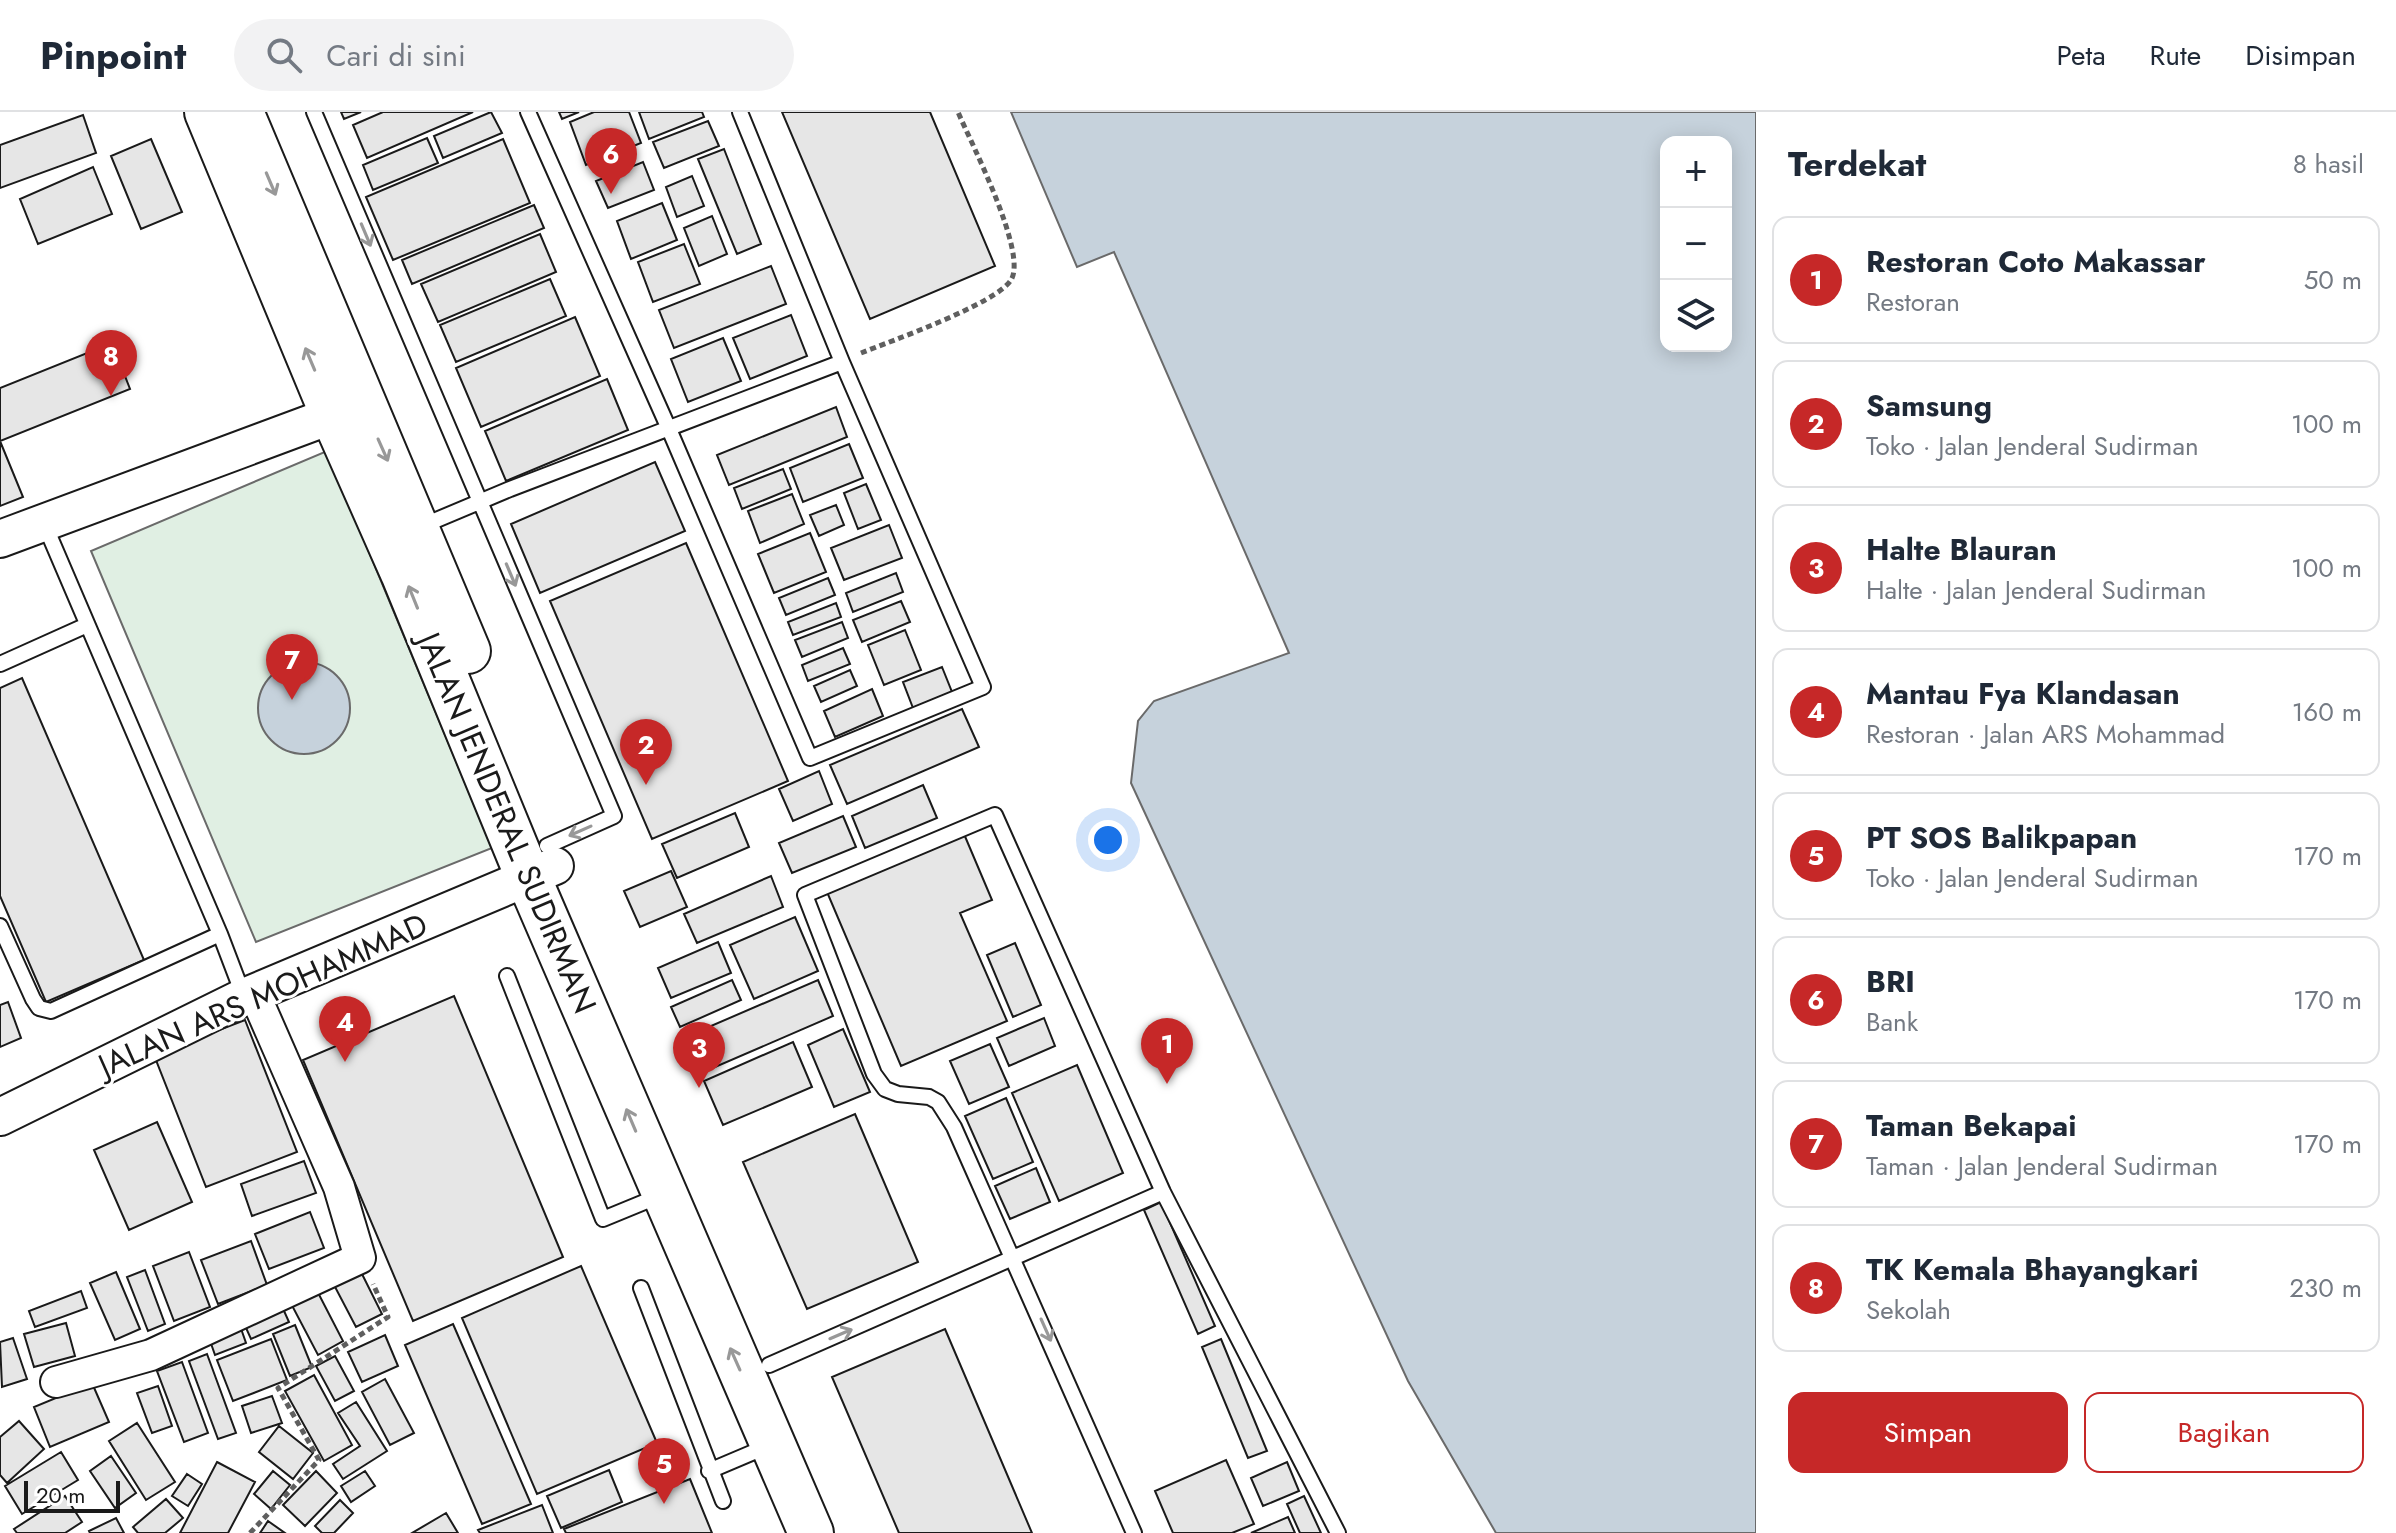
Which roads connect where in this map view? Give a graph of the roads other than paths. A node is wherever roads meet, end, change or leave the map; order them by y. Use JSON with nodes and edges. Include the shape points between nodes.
{"nodes":[{"id":1,"x":207,"y":112,"type":"edge"},
{"id":2,"x":241,"y":112,"type":"edge"},
{"id":3,"x":314,"y":112,"type":"edge"},
{"id":4,"x":528,"y":112,"type":"edge"},
{"id":5,"x":740,"y":112,"type":"edge"},
{"id":6,"x":842,"y":362,"type":"junction"},
{"id":7,"x":333,"y":415,"type":"junction"},
{"id":8,"x":669,"y":429,"type":"junction"},
{"id":9,"x":480,"y":503,"type":"junction"},
{"id":10,"x":44,"y":523,"type":"junction"},
{"id":11,"x":418,"y":527,"type":"junction"},
{"id":12,"x":0,"y":539,"type":"edge"},
{"id":13,"x":87,"y":625,"type":"junction"},
{"id":14,"x":0,"y":664,"type":"edge"},
{"id":15,"x":543,"y":863,"type":"junction"},
{"id":16,"x":0,"y":926,"type":"edge"},
{"id":17,"x":220,"y":934,"type":"junction"},
{"id":18,"x":507,"y":976,"type":"dead end"},
{"id":19,"x":249,"y":995,"type":"junction"},
{"id":20,"x":0,"y":1117,"type":"edge"},
{"id":21,"x":1163,"y":1192,"type":"junction"},
{"id":22,"x":663,"y":1194,"type":"junction"},
{"id":23,"x":1015,"y":1259,"type":"junction"},
{"id":24,"x":641,"y":1288,"type":"dead end"},
{"id":25,"x":769,"y":1365,"type":"junction"},
{"id":26,"x":56,"y":1382,"type":"dead end"},
{"id":27,"x":773,"y":1443,"type":"junction"},
{"id":28,"x":709,"y":1471,"type":"junction"},
{"id":29,"x":723,"y":1501,"type":"dead end"},
{"id":30,"x":811,"y":1533,"type":"edge"},
{"id":31,"x":842,"y":1533,"type":"edge"},
{"id":32,"x":1134,"y":1533,"type":"edge"},
{"id":33,"x":1338,"y":1533,"type":"edge"}],
"edges":[{"from":7,"to":1,"type":"highway","name":"JALAN JENDERAL SUDIRMAN","one_way":true},
{"from":2,"to":11,"type":"highway","name":"JALAN JENDERAL SUDIRMAN","one_way":true},
{"from":3,"to":9,"type":"lane","one_way":true},
{"from":4,"to":8,"type":"lane"},
{"from":5,"to":6,"type":"lane"},
{"from":6,"to":8,"type":"lane"},
{"from":6,"to":8,"type":"lane","via":[[983,687],[810,758]]},
{"from":7,"to":10,"type":"street"},
{"from":15,"to":7,"type":"highway","name":"JALAN JENDERAL SUDIRMAN","one_way":true},
{"from":8,"to":9,"type":"lane"},
{"from":9,"to":11,"type":"lane"},
{"from":9,"to":15,"type":"lane","one_way":true,"via":[[614,816]]},
{"from":10,"to":12,"type":"street"},
{"from":10,"to":13,"type":"lane"},
{"from":11,"to":15,"type":"highway","name":"JALAN JENDERAL SUDIRMAN"},
{"from":13,"to":14,"type":"lane"},
{"from":13,"to":17,"type":"lane"},
{"from":15,"to":19,"type":"street","name":"JALAN ARS MOHAMMAD"},
{"from":22,"to":15,"type":"highway","name":"JALAN JENDERAL SUDIRMAN","one_way":true},
{"from":15,"to":25,"type":"highway","name":"JALAN JENDERAL SUDIRMAN"},
{"from":16,"to":17,"type":"lane","via":[[33,999],[39,1008],[51,1011]]},
{"from":17,"to":19,"type":"lane"},
{"from":18,"to":22,"type":"lane","via":[[603,1219]]},
{"from":19,"to":20,"type":"street","name":"JALAN ARS MOHAMMAD"},
{"from":19,"to":26,"type":"street","via":[[339,1187],[360,1258],[151,1355]]},
{"from":21,"to":23,"type":"lane"},
{"from":21,"to":23,"type":"lane","via":[[995,815],[805,895],[874,1074],[885,1089],[929,1097],[946,1111]]},
{"from":21,"to":33,"type":"lane"},
{"from":27,"to":22,"type":"highway","name":"JALAN JENDERAL SUDIRMAN","one_way":true},
{"from":25,"to":23,"type":"lane","one_way":true},
{"from":23,"to":32,"type":"lane","one_way":true},
{"from":24,"to":28,"type":"lane"},
{"from":25,"to":31,"type":"highway","name":"JALAN JENDERAL SUDIRMAN"},
{"from":27,"to":28,"type":"lane"},
{"from":27,"to":30,"type":"highway","name":"JALAN JENDERAL SUDIRMAN"},
{"from":28,"to":29,"type":"lane"}]}
